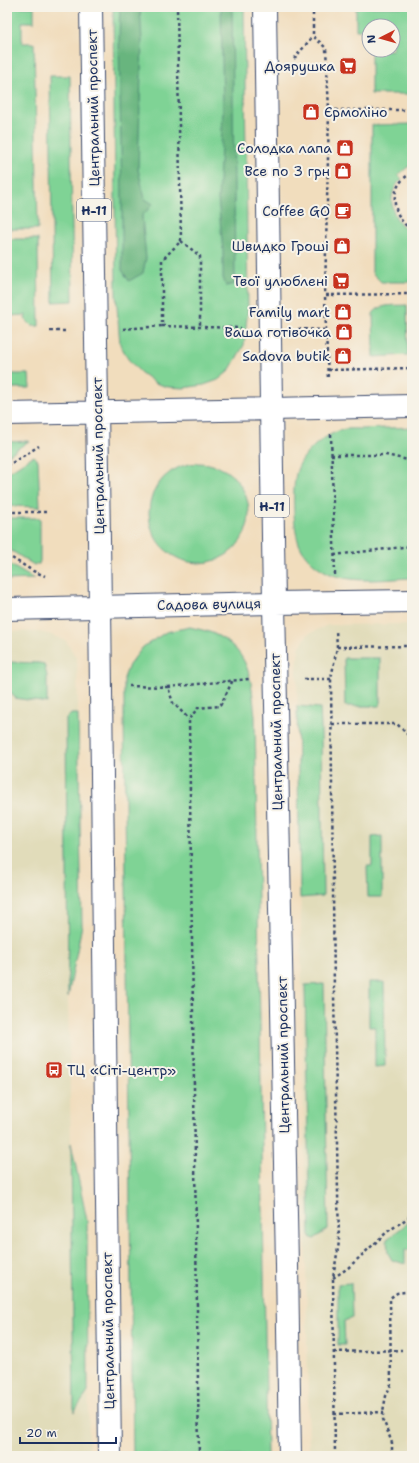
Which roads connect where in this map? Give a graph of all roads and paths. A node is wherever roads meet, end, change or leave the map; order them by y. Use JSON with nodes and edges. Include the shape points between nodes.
{"nodes":[{"id":1,"x":91,"y":7,"type":"edge"},
{"id":2,"x":177,"y":7,"type":"edge"},
{"id":3,"x":265,"y":7,"type":"edge"},
{"id":4,"x":313,"y":7,"type":"edge"},
{"id":5,"x":329,"y":110,"type":"junction"},
{"id":6,"x":412,"y":110,"type":"edge"},
{"id":7,"x":412,"y":174,"type":"edge"},
{"id":8,"x":412,"y":230,"type":"edge"},
{"id":9,"x":181,"y":240,"type":"junction"},
{"id":10,"x":412,"y":294,"type":"edge"},
{"id":11,"x":325,"y":295,"type":"junction"},
{"id":12,"x":162,"y":326,"type":"junction"},
{"id":13,"x":200,"y":327,"type":"junction"},
{"id":14,"x":269,"y":328,"type":"junction"},
{"id":15,"x":326,"y":330,"type":"junction"},
{"id":16,"x":50,"y":331,"type":"dead end"},
{"id":17,"x":96,"y":332,"type":"junction"},
{"id":18,"x":412,"y":368,"type":"edge"},
{"id":19,"x":328,"y":370,"type":"junction"},
{"id":20,"x":412,"y":406,"type":"edge"},
{"id":21,"x":330,"y":408,"type":"junction"},
{"id":22,"x":271,"y":409,"type":"junction"},
{"id":23,"x":97,"y":413,"type":"junction"},
{"id":24,"x":7,"y":414,"type":"edge"},
{"id":25,"x":39,"y":446,"type":"dead end"},
{"id":26,"x":331,"y":455,"type":"junction"},
{"id":27,"x":412,"y":461,"type":"edge"},
{"id":28,"x":7,"y":466,"type":"edge"},
{"id":29,"x":7,"y":512,"type":"edge"},
{"id":30,"x":48,"y":512,"type":"dead end"},
{"id":31,"x":412,"y":546,"type":"edge"},
{"id":32,"x":7,"y":555,"type":"edge"},
{"id":33,"x":334,"y":555,"type":"junction"},
{"id":34,"x":45,"y":576,"type":"dead end"},
{"id":35,"x":337,"y":601,"type":"junction"},
{"id":36,"x":412,"y":601,"type":"edge"},
{"id":37,"x":274,"y":603,"type":"junction"},
{"id":38,"x":100,"y":606,"type":"junction"},
{"id":39,"x":7,"y":609,"type":"edge"},
{"id":40,"x":412,"y":646,"type":"edge"},
{"id":41,"x":337,"y":647,"type":"junction"},
{"id":42,"x":233,"y":680,"type":"dead end"},
{"id":43,"x":124,"y":686,"type":"dead end"},
{"id":44,"x":189,"y":720,"type":"junction"},
{"id":45,"x":332,"y":724,"type":"junction"},
{"id":46,"x":412,"y":739,"type":"edge"},
{"id":47,"x":412,"y":1215,"type":"edge"},
{"id":48,"x":410,"y":1275,"type":"dead end"},
{"id":49,"x":332,"y":1278,"type":"junction"},
{"id":50,"x":411,"y":1291,"type":"edge"},
{"id":51,"x":390,"y":1350,"type":"junction"},
{"id":52,"x":402,"y":1350,"type":"dead end"},
{"id":53,"x":334,"y":1352,"type":"junction"},
{"id":54,"x":384,"y":1412,"type":"junction"},
{"id":55,"x":334,"y":1414,"type":"junction"},
{"id":56,"x":110,"y":1456,"type":"edge"},
{"id":57,"x":199,"y":1456,"type":"edge"},
{"id":58,"x":290,"y":1456,"type":"edge"},
{"id":59,"x":335,"y":1456,"type":"edge"},
{"id":60,"x":392,"y":1456,"type":"edge"}],
"edges":[{"from":1,"to":17,"type":"main road","name":"Центральний проспект","number":"Н-11"},
{"from":2,"to":9,"type":"path"},
{"from":3,"to":14,"type":"main road","name":"Центральний проспект","number":"Н-11"},
{"from":4,"to":5,"type":"path","via":[[313,36],[326,48]]},
{"from":5,"to":6,"type":"path"},
{"from":5,"to":11,"type":"path"},
{"from":7,"to":8,"type":"path","via":[[401,182],[397,190],[395,208],[404,224]]},
{"from":9,"to":12,"type":"path","via":[[162,260]]},
{"from":9,"to":13,"type":"path","via":[[200,256]]},
{"from":10,"to":11,"type":"path"},
{"from":11,"to":15,"type":"path"},
{"from":12,"to":13,"type":"path"},
{"from":12,"to":17,"type":"path"},
{"from":13,"to":14,"type":"path"},
{"from":14,"to":15,"type":"path"},
{"from":14,"to":22,"type":"main road","name":"Центральний проспект","number":"Н-11"},
{"from":15,"to":19,"type":"path"},
{"from":16,"to":17,"type":"path"},
{"from":17,"to":23,"type":"main road","name":"Центральний проспект","number":"Н-11"},
{"from":18,"to":19,"type":"path"},
{"from":19,"to":21,"type":"path"},
{"from":20,"to":21,"type":"main road"},
{"from":21,"to":22,"type":"main road"},
{"from":21,"to":26,"type":"path"},
{"from":22,"to":23,"type":"main road"},
{"from":22,"to":37,"type":"main road","name":"Центральний проспект","number":"Н-11"},
{"from":23,"to":24,"type":"main road"},
{"from":23,"to":38,"type":"main road","name":"Центральний проспект"},
{"from":25,"to":28,"type":"path"},
{"from":26,"to":27,"type":"path","via":[[386,455]]},
{"from":26,"to":33,"type":"path"},
{"from":29,"to":30,"type":"path"},
{"from":31,"to":33,"type":"path"},
{"from":32,"to":34,"type":"path"},
{"from":33,"to":35,"type":"path"},
{"from":35,"to":36,"type":"main road","name":"Садова вулиця"},
{"from":35,"to":37,"type":"main road","name":"Садова вулиця"},
{"from":35,"to":41,"type":"path"},
{"from":37,"to":38,"type":"main road","name":"Садова вулиця"},
{"from":37,"to":58,"type":"main road","name":"Центральний проспект"},
{"from":38,"to":39,"type":"main road","name":"Садова вулиця"},
{"from":38,"to":56,"type":"main road","name":"Центральний проспект"},
{"from":40,"to":41,"type":"path"},
{"from":41,"to":45,"type":"path","via":[[331,679]]},
{"from":42,"to":44,"type":"path","via":[[220,706],[198,708]]},
{"from":43,"to":44,"type":"path","via":[[168,687],[172,703]]},
{"from":44,"to":57,"type":"path"},
{"from":45,"to":46,"type":"path","via":[[397,724]]},
{"from":45,"to":49,"type":"path","via":[[339,1242]]},
{"from":47,"to":49,"type":"path","via":[[387,1232],[348,1268]]},
{"from":48,"to":50,"type":"path"},
{"from":49,"to":53,"type":"path"},
{"from":50,"to":51,"type":"path","via":[[397,1293],[390,1298]]},
{"from":51,"to":52,"type":"path"},
{"from":51,"to":53,"type":"path"},
{"from":51,"to":54,"type":"path","via":[[391,1384]]},
{"from":53,"to":55,"type":"path"},
{"from":54,"to":55,"type":"path"},
{"from":54,"to":60,"type":"path","via":[[383,1419],[392,1443]]},
{"from":55,"to":59,"type":"path"}]}
